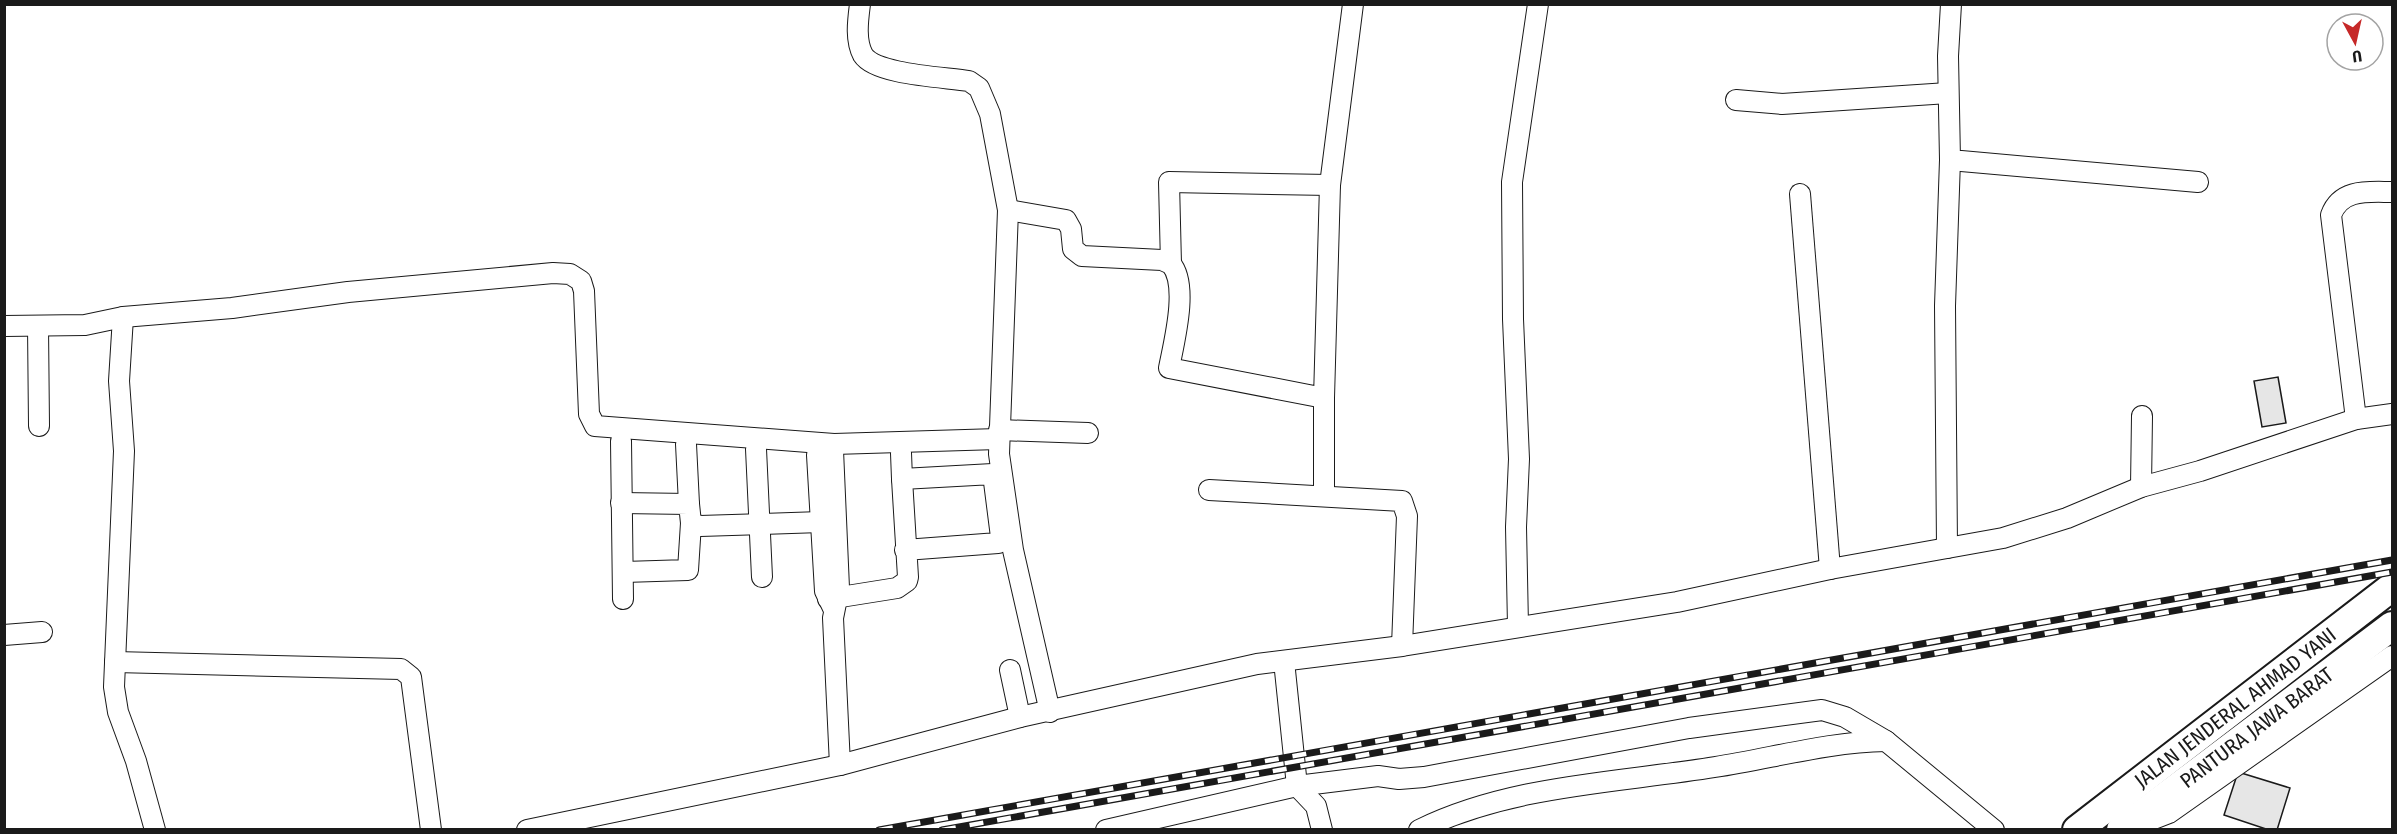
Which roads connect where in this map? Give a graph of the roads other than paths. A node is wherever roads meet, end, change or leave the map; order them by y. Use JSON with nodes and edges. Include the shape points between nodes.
{"nodes":[{"id":1,"x":860,"y":4,"type":"edge"},
{"id":2,"x":1353,"y":4,"type":"edge"},
{"id":3,"x":1538,"y":4,"type":"edge"},
{"id":4,"x":1951,"y":4,"type":"edge"},
{"id":5,"x":1948,"y":93,"type":"junction"},
{"id":6,"x":1736,"y":100,"type":"dead end"},
{"id":7,"x":1950,"y":160,"type":"junction"},
{"id":8,"x":2198,"y":182,"type":"dead end"},
{"id":9,"x":1330,"y":185,"type":"junction"},
{"id":10,"x":2392,"y":192,"type":"edge"},
{"id":11,"x":1800,"y":194,"type":"dead end"},
{"id":12,"x":1008,"y":210,"type":"junction"},
{"id":13,"x":1170,"y":264,"type":"junction"},
{"id":14,"x":123,"y":317,"type":"junction"},
{"id":15,"x":4,"y":326,"type":"edge"},
{"id":16,"x":38,"y":326,"type":"junction"},
{"id":17,"x":1324,"y":398,"type":"junction"},
{"id":18,"x":2392,"y":414,"type":"edge"},
{"id":19,"x":2142,"y":416,"type":"dead end"},
{"id":20,"x":2356,"y":419,"type":"junction"},
{"id":21,"x":39,"y":426,"type":"dead end"},
{"id":22,"x":1088,"y":433,"type":"dead end"},
{"id":23,"x":999,"y":434,"type":"junction"},
{"id":24,"x":621,"y":441,"type":"dead end"},
{"id":25,"x":686,"y":444,"type":"dead end"},
{"id":26,"x":756,"y":449,"type":"dead end"},
{"id":27,"x":901,"y":453,"type":"dead end"},
{"id":28,"x":902,"y":478,"type":"junction"},
{"id":29,"x":2141,"y":487,"type":"junction"},
{"id":30,"x":1209,"y":490,"type":"dead end"},
{"id":31,"x":1324,"y":496,"type":"junction"},
{"id":32,"x":621,"y":503,"type":"junction"},
{"id":33,"x":688,"y":504,"type":"junction"},
{"id":34,"x":691,"y":523,"type":"junction"},
{"id":35,"x":760,"y":524,"type":"junction"},
{"id":36,"x":1947,"y":548,"type":"junction"},
{"id":37,"x":905,"y":550,"type":"junction"},
{"id":38,"x":1830,"y":569,"type":"junction"},
{"id":39,"x":624,"y":572,"type":"junction"},
{"id":40,"x":762,"y":577,"type":"dead end"},
{"id":41,"x":2392,"y":587,"type":"edge"},
{"id":42,"x":623,"y":599,"type":"dead end"},
{"id":43,"x":833,"y":602,"type":"junction"},
{"id":44,"x":1518,"y":626,"type":"junction"},
{"id":45,"x":2392,"y":627,"type":"edge"},
{"id":46,"x":42,"y":632,"type":"dead end"},
{"id":47,"x":4,"y":635,"type":"edge"},
{"id":48,"x":1402,"y":646,"type":"junction"},
{"id":49,"x":2392,"y":656,"type":"edge"},
{"id":50,"x":1284,"y":661,"type":"junction"},
{"id":51,"x":116,"y":662,"type":"junction"},
{"id":52,"x":1010,"y":670,"type":"dead end"},
{"id":53,"x":1050,"y":712,"type":"junction"},
{"id":54,"x":1020,"y":717,"type":"junction"},
{"id":55,"x":1886,"y":741,"type":"junction"},
{"id":56,"x":840,"y":765,"type":"junction"},
{"id":57,"x":1298,"y":786,"type":"junction"},
{"id":58,"x":2103,"y":827,"type":"edge"},
{"id":59,"x":155,"y":830,"type":"edge"},
{"id":60,"x":430,"y":830,"type":"edge"},
{"id":61,"x":527,"y":830,"type":"edge"},
{"id":62,"x":1106,"y":830,"type":"edge"},
{"id":63,"x":1322,"y":830,"type":"edge"},
{"id":64,"x":1419,"y":830,"type":"edge"},
{"id":65,"x":1994,"y":830,"type":"edge"}],
"edges":[{"from":1,"to":12,"type":"street","via":[[860,44],[874,65],[969,81],[978,88],[990,114]]},
{"from":2,"to":9,"type":"street"},
{"from":3,"to":44,"type":"street","via":[[1512,182],[1519,459]]},
{"from":4,"to":5,"type":"street"},
{"from":5,"to":6,"type":"street","via":[[1782,104]]},
{"from":5,"to":7,"type":"street"},
{"from":7,"to":8,"type":"street"},
{"from":7,"to":36,"type":"street","via":[[1945,306]]},
{"from":9,"to":13,"type":"street","via":[[1169,182]]},
{"from":9,"to":17,"type":"street"},
{"from":10,"to":20,"type":"street","via":[[2345,196],[2331,214]]},
{"from":11,"to":38,"type":"street"},
{"from":12,"to":13,"type":"street","via":[[1066,220],[1073,249],[1082,256],[1162,260]]},
{"from":12,"to":23,"type":"street"},
{"from":13,"to":17,"type":"street","via":[[1179,288],[1179,312],[1169,368]]},
{"from":14,"to":16,"type":"street","via":[[84,325]]},
{"from":14,"to":23,"type":"street","via":[[232,308],[348,292],[570,274],[581,281],[584,291],[589,414],[595,426],[834,444]]},
{"from":14,"to":51,"type":"street","via":[[119,381],[124,451]]},
{"from":15,"to":16,"type":"street"},
{"from":16,"to":21,"type":"street"},
{"from":17,"to":31,"type":"street"},
{"from":18,"to":20,"type":"street"},
{"from":19,"to":29,"type":"street"},
{"from":20,"to":29,"type":"street"},
{"from":22,"to":23,"type":"street"},
{"from":23,"to":53,"type":"street","via":[[1013,550]]},
{"from":24,"to":32,"type":"street"},
{"from":25,"to":33,"type":"street"},
{"from":26,"to":35,"type":"street"},
{"from":27,"to":28,"type":"street"},
{"from":28,"to":37,"type":"street"},
{"from":28,"to":37,"type":"street","via":[[993,474],[1001,537],[996,544]]},
{"from":29,"to":36,"type":"street","via":[[2067,518],[2003,538]]},
{"from":30,"to":31,"type":"street"},
{"from":31,"to":48,"type":"street","via":[[1402,501],[1407,516]]},
{"from":32,"to":33,"type":"street"},
{"from":32,"to":39,"type":"street"},
{"from":33,"to":34,"type":"street"},
{"from":34,"to":35,"type":"street"},
{"from":34,"to":39,"type":"street","via":[[688,570]]},
{"from":35,"to":40,"type":"street"},
{"from":35,"to":43,"type":"street","via":[[827,520]]},
{"from":36,"to":38,"type":"street"},
{"from":37,"to":43,"type":"street","via":[[908,577],[904,584]]},
{"from":38,"to":44,"type":"street","via":[[1677,602]]},
{"from":39,"to":42,"type":"street"},
{"from":41,"to":58,"type":"highway","name":"JALAN JENDERAL AHMAD YANI"},
{"from":43,"to":56,"type":"street"},
{"from":44,"to":48,"type":"street"},
{"from":45,"to":58,"type":"highway","name":"PANTURA JAWA BARAT"},
{"from":46,"to":47,"type":"street"},
{"from":48,"to":50,"type":"street"},
{"from":49,"to":58,"type":"street","via":[[2169,813],[2144,825]]},
{"from":50,"to":53,"type":"street","via":[[1257,663]]},
{"from":50,"to":57,"type":"street"},
{"from":51,"to":59,"type":"street","via":[[118,712]]},
{"from":51,"to":60,"type":"street","via":[[401,669],[411,677]]},
{"from":52,"to":54,"type":"street"},
{"from":53,"to":54,"type":"street"},
{"from":54,"to":56,"type":"street"},
{"from":55,"to":57,"type":"street","via":[[1845,717],[1822,710],[1689,728],[1424,777],[1378,776]]},
{"from":55,"to":64,"type":"street","via":[[1851,742],[1739,764],[1533,793],[1439,819]]},
{"from":55,"to":65,"type":"street"},
{"from":56,"to":61,"type":"street"},
{"from":57,"to":62,"type":"street"},
{"from":57,"to":63,"type":"street","via":[[1316,806]]}]}
